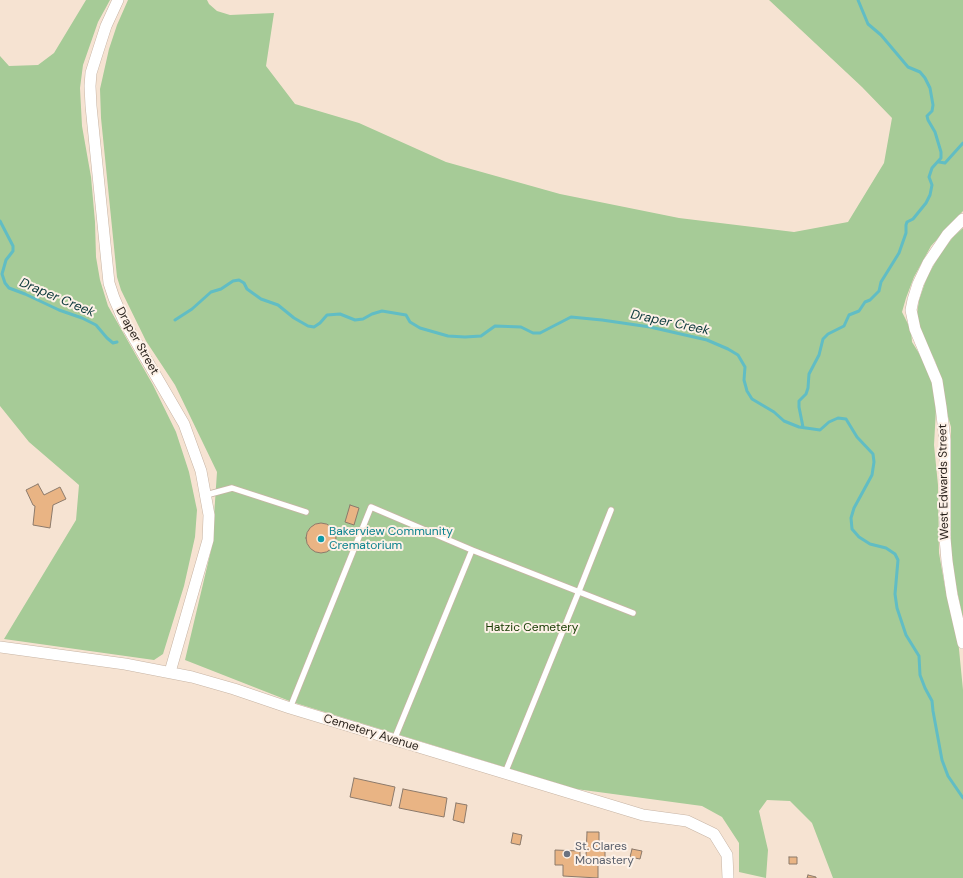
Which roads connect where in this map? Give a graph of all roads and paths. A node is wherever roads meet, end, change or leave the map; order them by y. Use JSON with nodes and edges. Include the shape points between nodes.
{"nodes":[{"id":1,"x":118,"y":0,"type":"edge"},
{"id":2,"x":963,"y":219,"type":"edge"},
{"id":3,"x":206,"y":495,"type":"junction"},
{"id":4,"x":611,"y":510,"type":"dead end"},
{"id":5,"x":306,"y":512,"type":"dead end"},
{"id":6,"x":472,"y":550,"type":"junction"},
{"id":7,"x":579,"y":592,"type":"junction"},
{"id":8,"x":633,"y":614,"type":"dead end"},
{"id":9,"x":963,"y":643,"type":"edge"},
{"id":10,"x":0,"y":647,"type":"edge"},
{"id":11,"x":170,"y":672,"type":"junction"},
{"id":12,"x":290,"y":708,"type":"junction"},
{"id":13,"x":394,"y":740,"type":"junction"},
{"id":14,"x":505,"y":773,"type":"junction"},
{"id":15,"x":728,"y":878,"type":"edge"}],
"edges":[{"from":1,"to":3,"type":"street","name":"Draper Street","via":[[96,54],[90,86],[109,283],[124,321],[184,424],[201,471]]},
{"from":2,"to":9,"type":"street","name":"West Edwards Street","via":[[947,235],[928,263],[918,284],[912,310],[915,329],[937,381],[941,407],[945,440],[947,561]]},
{"from":3,"to":5,"type":"lane","via":[[232,488]]},
{"from":3,"to":11,"type":"street","name":"Draper Street","via":[[210,515],[208,540]]},
{"from":4,"to":7,"type":"lane"},
{"from":6,"to":7,"type":"lane"},
{"from":6,"to":12,"type":"lane","via":[[371,507]]},
{"from":6,"to":13,"type":"lane"},
{"from":7,"to":8,"type":"lane"},
{"from":7,"to":14,"type":"lane"},
{"from":10,"to":11,"type":"street","name":"Cemetery Avenue"},
{"from":11,"to":12,"type":"street","name":"Cemetery Avenue","via":[[234,688]]},
{"from":12,"to":13,"type":"street","name":"Cemetery Avenue"},
{"from":13,"to":14,"type":"street","name":"Cemetery Avenue"},
{"from":14,"to":15,"type":"street","name":"Cemetery Avenue","via":[[643,815],[687,822],[714,834],[727,854]]}]}
